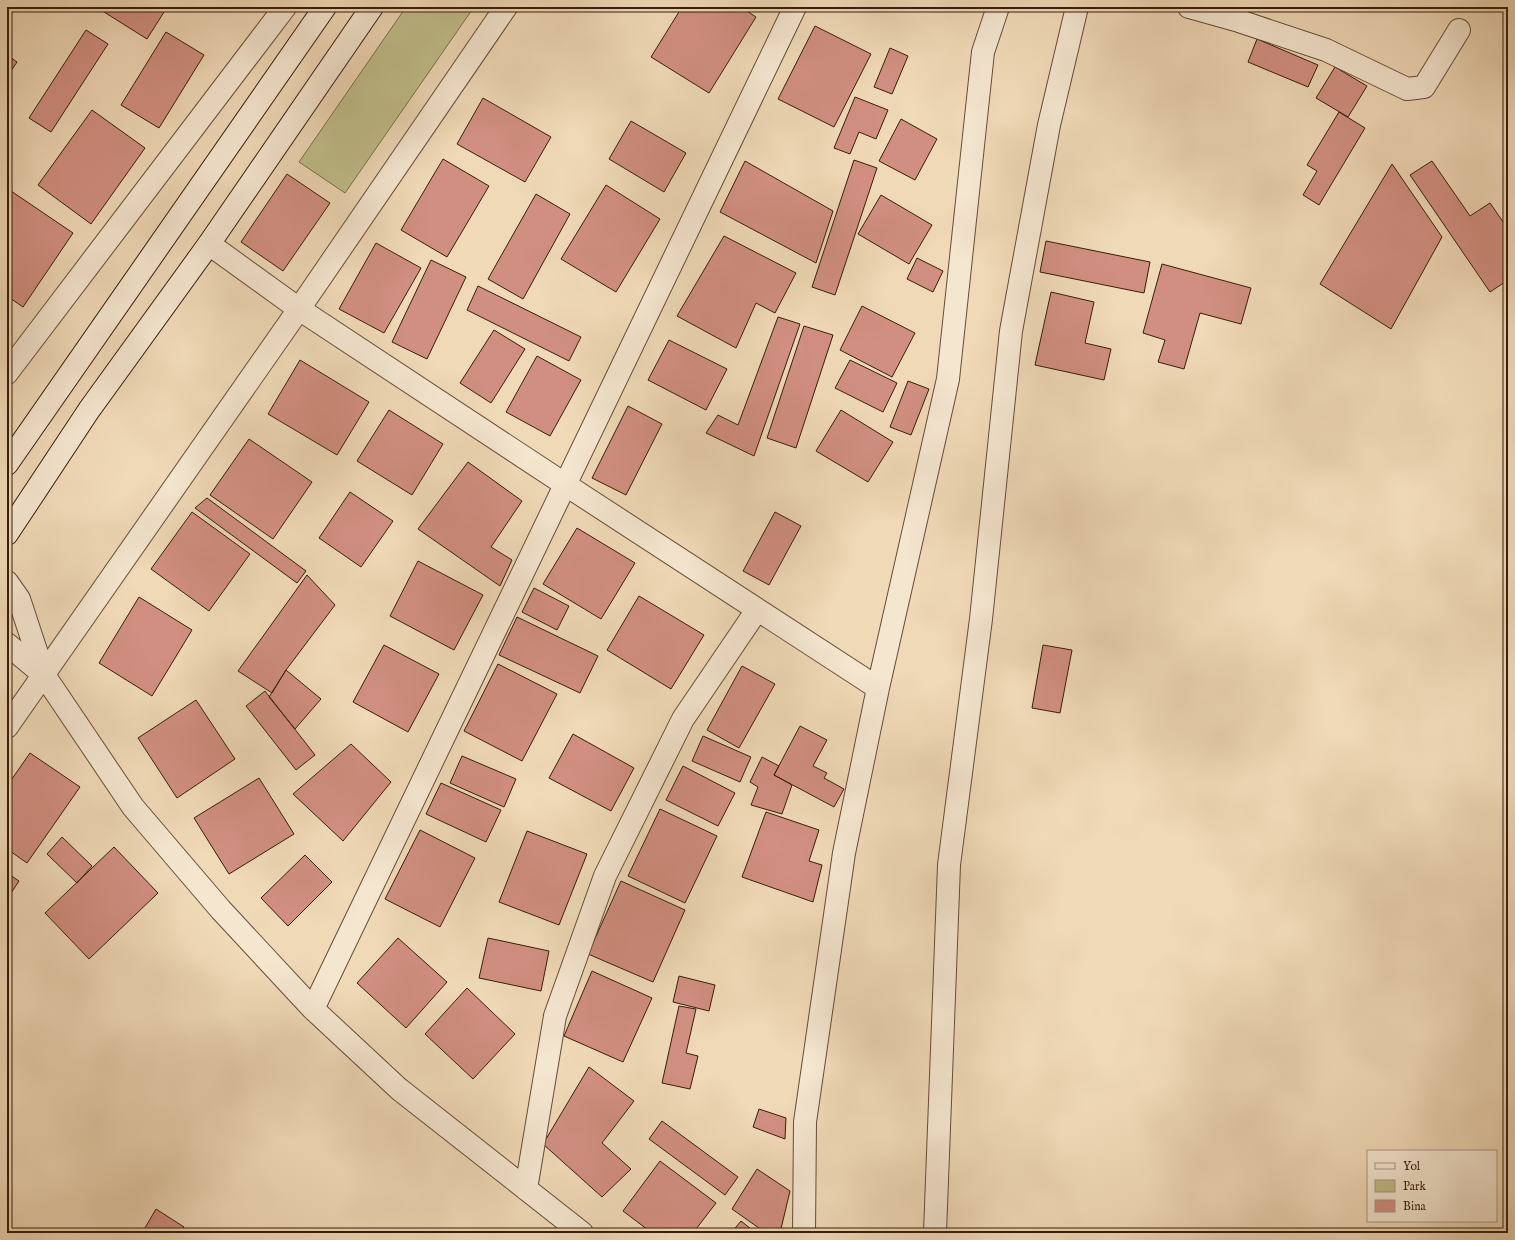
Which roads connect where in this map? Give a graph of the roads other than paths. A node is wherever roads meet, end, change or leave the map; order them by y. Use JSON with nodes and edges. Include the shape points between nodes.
{"nodes":[{"id":1,"x":286,"y":7,"type":"edge"},
{"id":2,"x":325,"y":7,"type":"edge"},
{"id":3,"x":372,"y":7,"type":"edge"},
{"id":4,"x":506,"y":7,"type":"edge"},
{"id":5,"x":795,"y":7,"type":"edge"},
{"id":6,"x":998,"y":7,"type":"edge"},
{"id":7,"x":1077,"y":7,"type":"edge"},
{"id":8,"x":1189,"y":7,"type":"edge"},
{"id":9,"x":1459,"y":30,"type":"dead end"},
{"id":10,"x":209,"y":244,"type":"junction"},
{"id":11,"x":298,"y":309,"type":"junction"},
{"id":12,"x":7,"y":373,"type":"edge"},
{"id":13,"x":7,"y":464,"type":"edge"},
{"id":14,"x":566,"y":485,"type":"junction"},
{"id":15,"x":7,"y":534,"type":"edge"},
{"id":16,"x":7,"y":582,"type":"edge"},
{"id":17,"x":757,"y":610,"type":"junction"},
{"id":18,"x":7,"y":644,"type":"edge"},
{"id":19,"x":44,"y":675,"type":"junction"},
{"id":20,"x":878,"y":688,"type":"junction"},
{"id":21,"x":7,"y":727,"type":"edge"},
{"id":22,"x":313,"y":1009,"type":"junction"},
{"id":23,"x":526,"y":1189,"type":"junction"},
{"id":24,"x":582,"y":1233,"type":"edge"},
{"id":25,"x":804,"y":1233,"type":"edge"},
{"id":26,"x":935,"y":1233,"type":"edge"}],
"edges":[{"from":1,"to":12,"type":"street"},
{"from":2,"to":13,"type":"street"},
{"from":3,"to":10,"type":"street"},
{"from":4,"to":11,"type":"street"},
{"from":5,"to":14,"type":"street"},
{"from":6,"to":20,"type":"street","via":[[983,52],[948,379]]},
{"from":7,"to":26,"type":"street","via":[[1049,125],[1011,331],[981,619],[948,865]]},
{"from":8,"to":9,"type":"street","via":[[1326,50],[1407,89],[1424,87]]},
{"from":10,"to":11,"type":"street"},
{"from":10,"to":15,"type":"street","via":[[89,410]]},
{"from":11,"to":14,"type":"street"},
{"from":11,"to":19,"type":"street"},
{"from":14,"to":17,"type":"street"},
{"from":14,"to":22,"type":"street"},
{"from":16,"to":19,"type":"street","via":[[19,599]]},
{"from":17,"to":20,"type":"street"},
{"from":17,"to":23,"type":"street","via":[[683,719],[605,876],[555,1016]]},
{"from":18,"to":19,"type":"street"},
{"from":19,"to":21,"type":"street"},
{"from":19,"to":22,"type":"street","via":[[133,807],[221,910]]},
{"from":20,"to":25,"type":"street","via":[[844,853],[805,1122]]},
{"from":22,"to":23,"type":"street","via":[[399,1089]]},
{"from":23,"to":24,"type":"street"}]}
